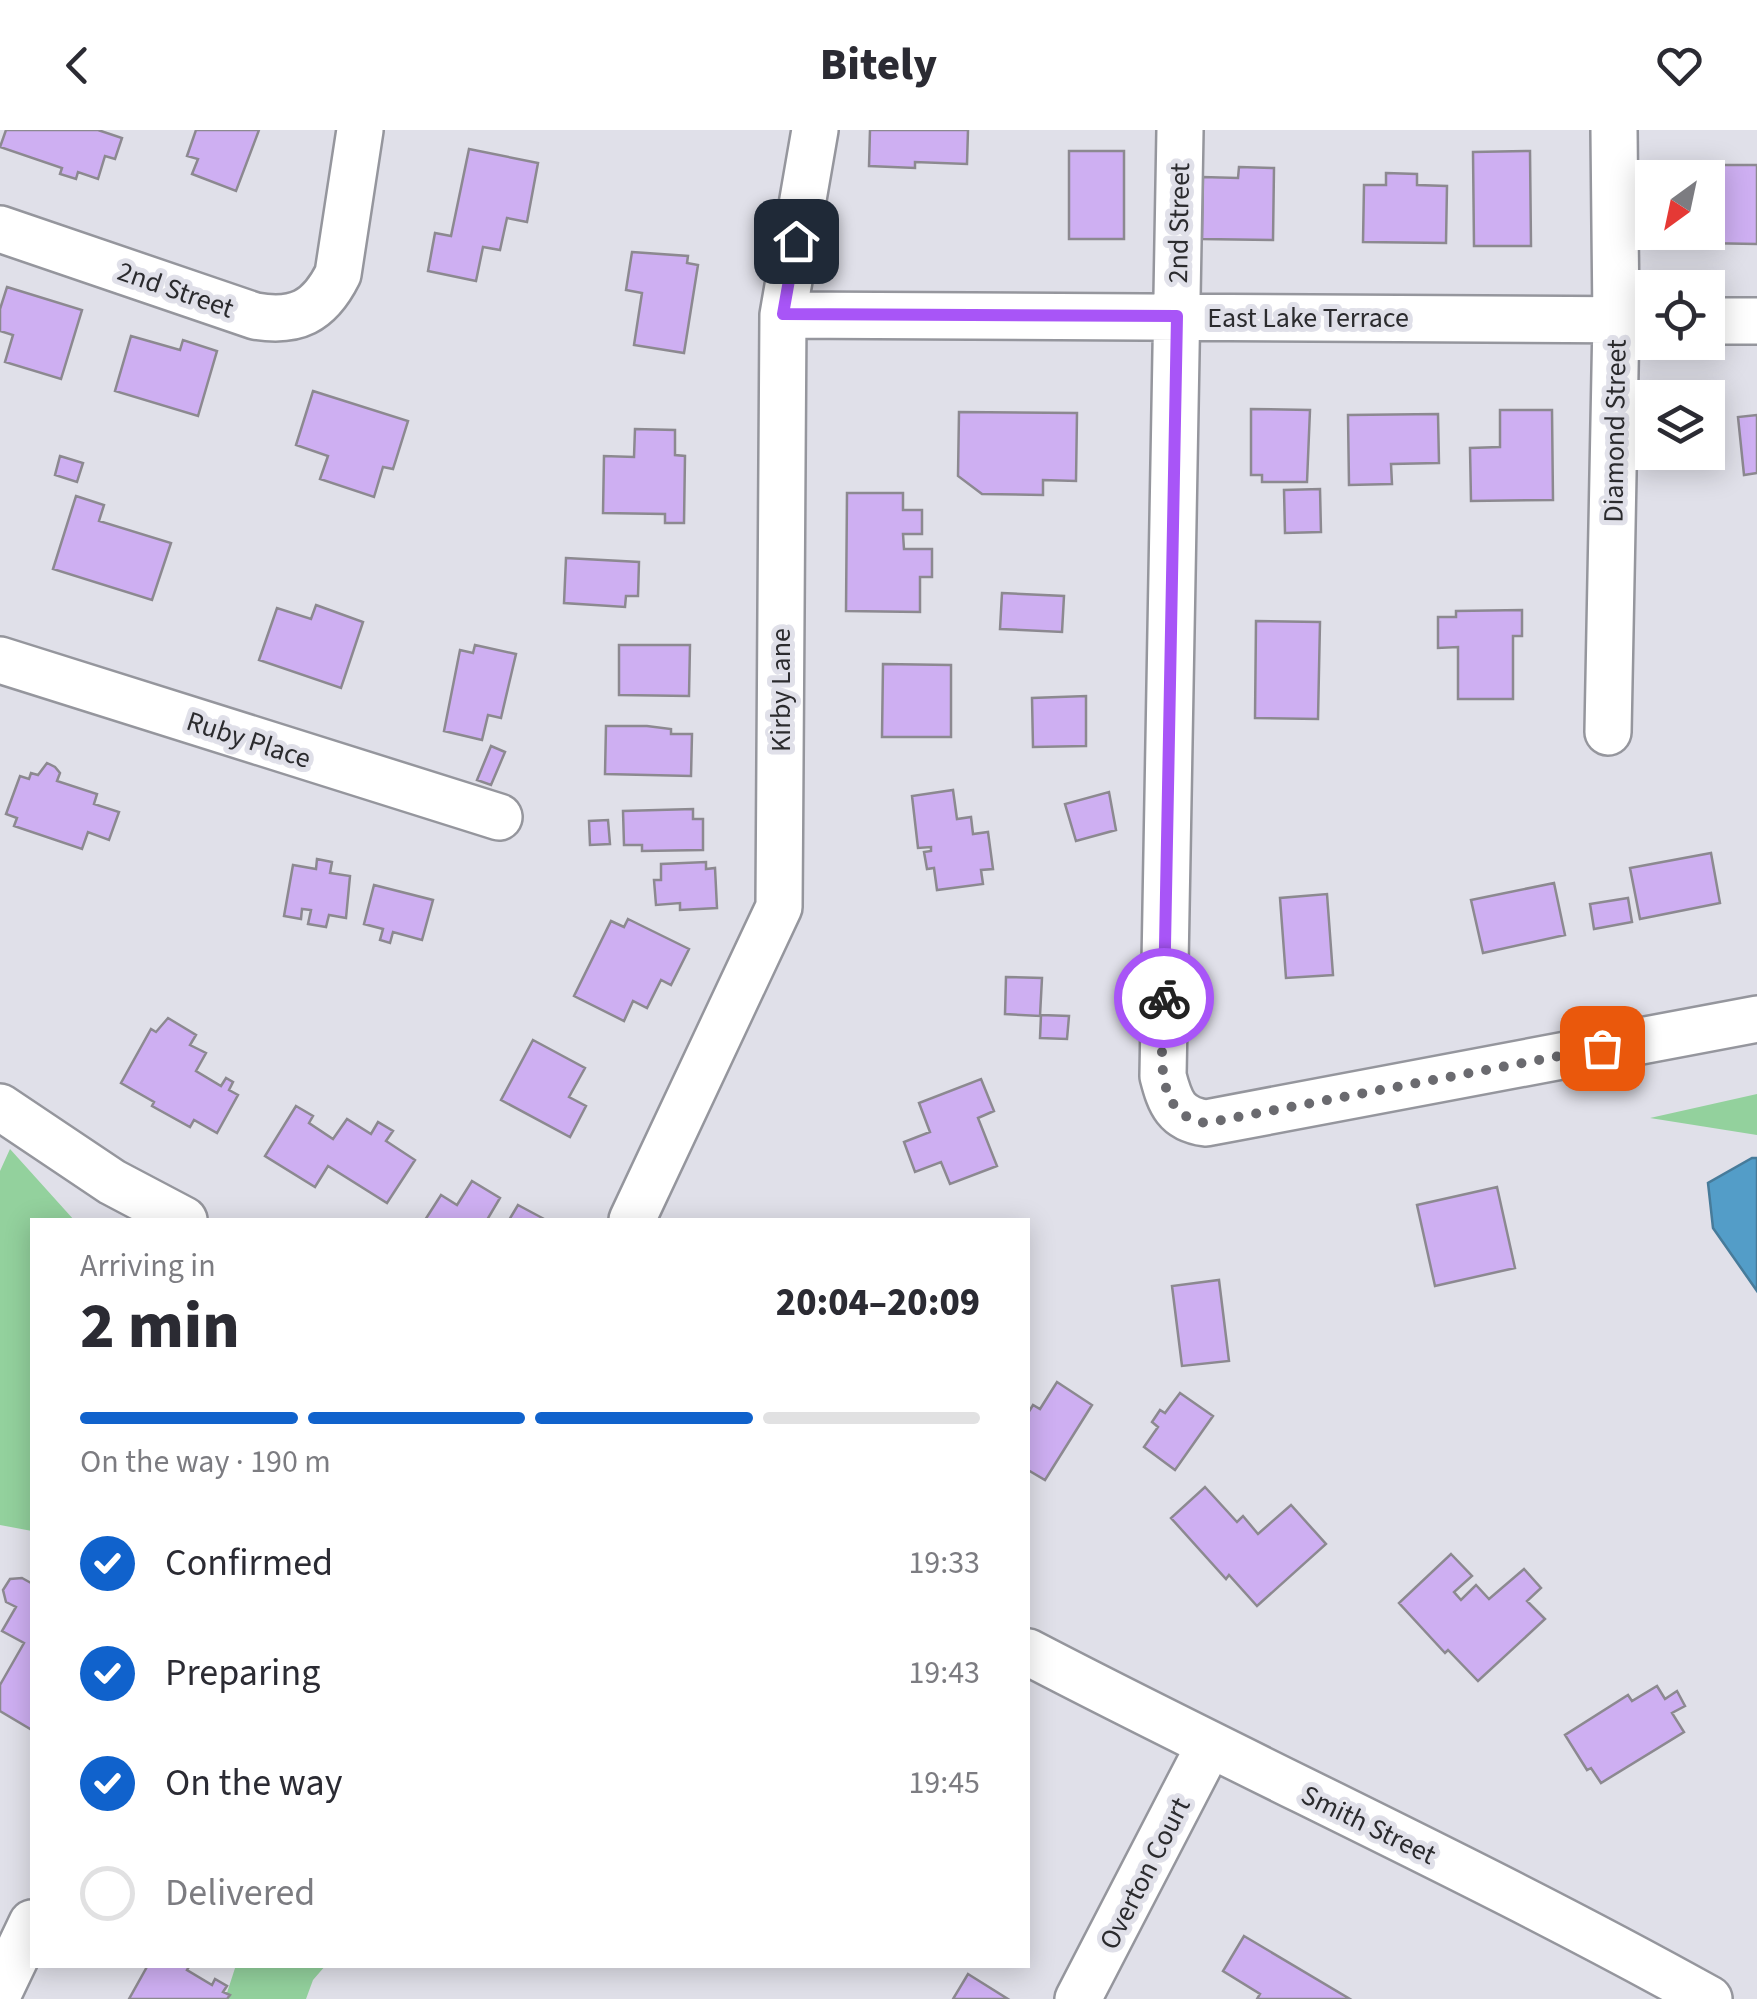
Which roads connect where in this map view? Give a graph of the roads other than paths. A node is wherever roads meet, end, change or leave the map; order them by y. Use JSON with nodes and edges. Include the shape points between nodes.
{"nodes":[{"id":1,"x":360,"y":130,"type":"edge"},
{"id":2,"x":815,"y":130,"type":"edge"},
{"id":3,"x":1180,"y":130,"type":"edge"},
{"id":4,"x":1614,"y":130,"type":"edge"},
{"id":5,"x":0,"y":229,"type":"edge"},
{"id":6,"x":783,"y":314,"type":"junction"},
{"id":7,"x":1177,"y":316,"type":"junction"},
{"id":8,"x":1634,"y":320,"type":"edge"},
{"id":9,"x":1725,"y":321,"type":"edge"},
{"id":10,"x":1757,"y":321,"type":"edge"},
{"id":11,"x":0,"y":660,"type":"edge"},
{"id":12,"x":1608,"y":732,"type":"dead end"},
{"id":13,"x":499,"y":818,"type":"dead end"},
{"id":14,"x":1757,"y":1020,"type":"edge"},
{"id":15,"x":0,"y":1107,"type":"edge"},
{"id":16,"x":180,"y":1218,"type":"edge"},
{"id":17,"x":633,"y":1218,"type":"edge"},
{"id":18,"x":1030,"y":1653,"type":"edge"},
{"id":19,"x":1209,"y":1746,"type":"junction"},
{"id":20,"x":30,"y":1927,"type":"edge"},
{"id":21,"x":0,"y":1990,"type":"edge"},
{"id":22,"x":1078,"y":1999,"type":"edge"},
{"id":23,"x":1709,"y":1999,"type":"edge"}],
"edges":[{"from":1,"to":5,"type":"street","name":"2nd Street","via":[[338,274],[313,307],[282,320]]},
{"from":2,"to":6,"type":"street","name":"Kirby Lane"},
{"from":3,"to":7,"type":"street","name":"2nd Street"},
{"from":4,"to":8,"type":"street","name":"Diamond Street"},
{"from":6,"to":7,"type":"street","name":"East Lake Terrace"},
{"from":6,"to":17,"type":"street","name":"Kirby Lane","via":[[779,907]]},
{"from":7,"to":8,"type":"street","name":"East Lake Terrace"},
{"from":7,"to":14,"type":"street","name":"2nd Street","via":[[1163,1076],[1171,1106],[1191,1121],[1219,1120]]},
{"from":8,"to":12,"type":"street","name":"Diamond Street"},
{"from":9,"to":10,"type":"street"},
{"from":11,"to":13,"type":"street","name":"Ruby Place"},
{"from":15,"to":16,"type":"street","via":[[112,1182]]},
{"from":18,"to":19,"type":"street","name":"Smith Street"},
{"from":19,"to":22,"type":"street","name":"Overton Court"},
{"from":19,"to":23,"type":"street","name":"Smith Street","via":[[1572,1923]]},
{"from":20,"to":21,"type":"street"}]}
